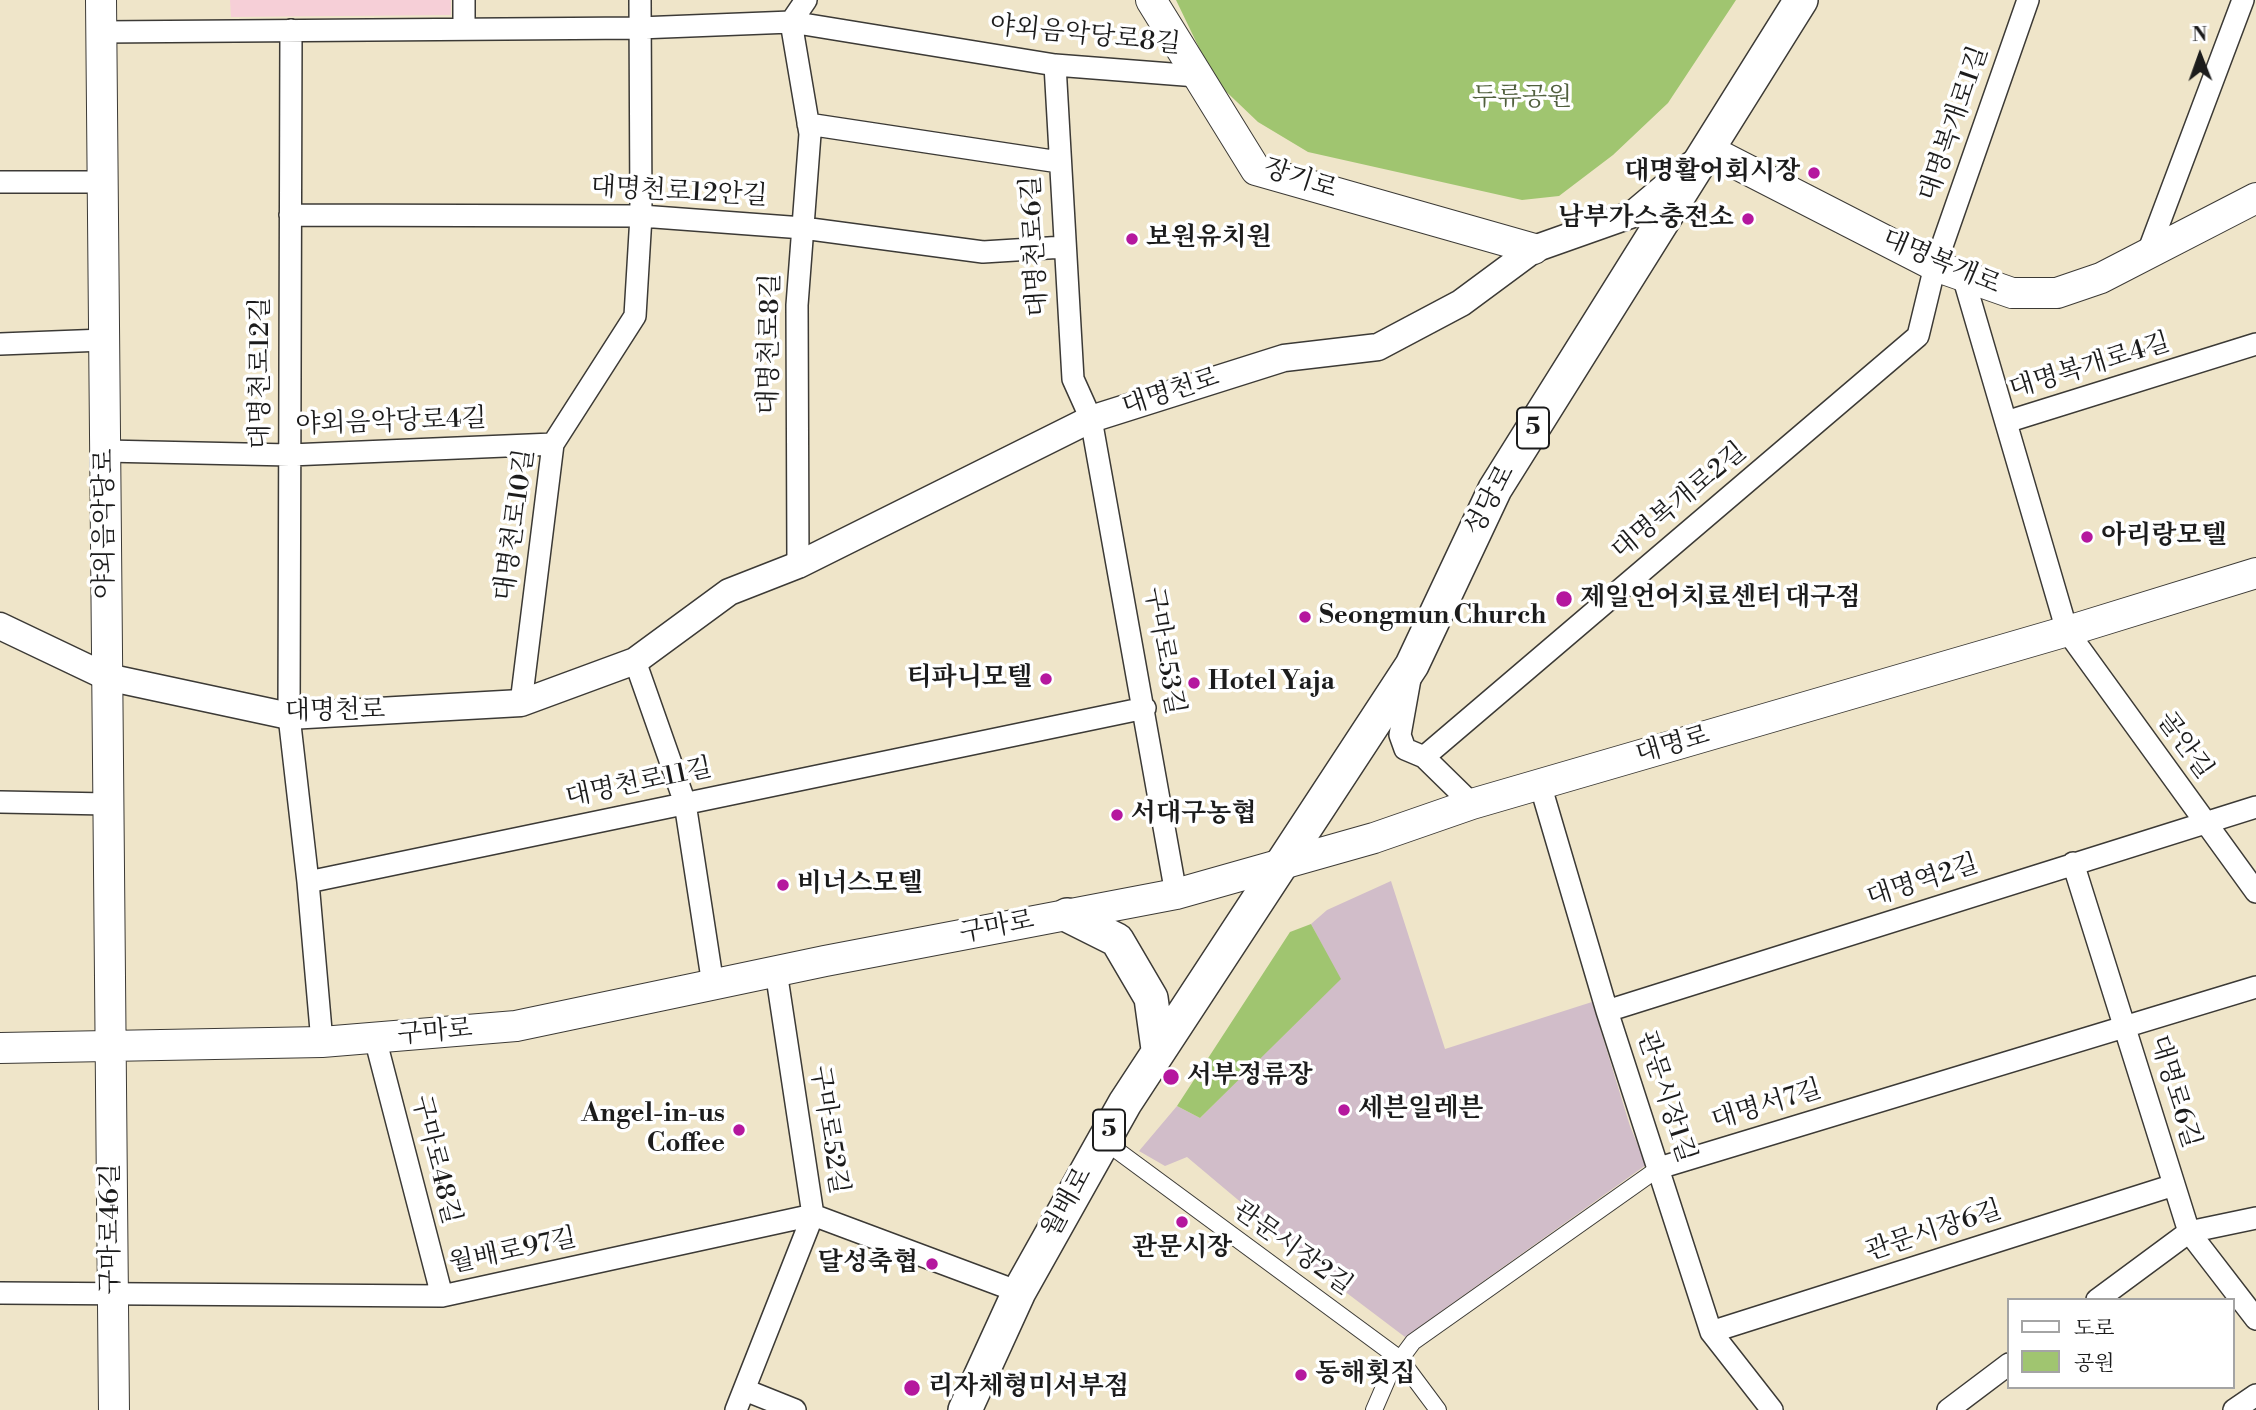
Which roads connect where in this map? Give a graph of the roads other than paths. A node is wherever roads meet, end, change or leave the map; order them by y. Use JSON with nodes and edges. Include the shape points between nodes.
{"nodes":[{"id":1,"x":101,"y":0,"type":"edge"},
{"id":2,"x":464,"y":0,"type":"edge"},
{"id":3,"x":640,"y":0,"type":"edge"},
{"id":4,"x":806,"y":0,"type":"edge"},
{"id":5,"x":1151,"y":0,"type":"edge"},
{"id":6,"x":1801,"y":0,"type":"edge"},
{"id":7,"x":2028,"y":0,"type":"edge"},
{"id":8,"x":2243,"y":0,"type":"edge"},
{"id":9,"x":791,"y":22,"type":"junction"},
{"id":10,"x":639,"y":27,"type":"junction"},
{"id":11,"x":464,"y":29,"type":"junction"},
{"id":12,"x":291,"y":30,"type":"junction"},
{"id":13,"x":102,"y":32,"type":"junction"},
{"id":14,"x":1055,"y":65,"type":"junction"},
{"id":15,"x":1198,"y":76,"type":"junction"},
{"id":16,"x":808,"y":124,"type":"junction"},
{"id":17,"x":1709,"y":150,"type":"junction"},
{"id":18,"x":1059,"y":162,"type":"junction"},
{"id":19,"x":0,"y":182,"type":"edge"},
{"id":20,"x":103,"y":182,"type":"junction"},
{"id":21,"x":2256,"y":198,"type":"edge"},
{"id":22,"x":290,"y":215,"type":"junction"},
{"id":23,"x":642,"y":216,"type":"junction"},
{"id":24,"x":803,"y":228,"type":"junction"},
{"id":25,"x":1064,"y":247,"type":"junction"},
{"id":26,"x":1534,"y":249,"type":"junction"},
{"id":27,"x":2147,"y":255,"type":"junction"},
{"id":28,"x":1935,"y":266,"type":"junction"},
{"id":29,"x":1963,"y":276,"type":"junction"},
{"id":30,"x":104,"y":340,"type":"junction"},
{"id":31,"x":0,"y":344,"type":"edge"},
{"id":32,"x":2256,"y":344,"type":"edge"},
{"id":33,"x":1091,"y":419,"type":"junction"},
{"id":34,"x":2006,"y":422,"type":"junction"},
{"id":35,"x":553,"y":444,"type":"junction"},
{"id":36,"x":105,"y":450,"type":"junction"},
{"id":37,"x":289,"y":455,"type":"junction"},
{"id":38,"x":798,"y":565,"type":"junction"},
{"id":39,"x":2256,"y":573,"type":"edge"},
{"id":40,"x":0,"y":626,"type":"edge"},
{"id":41,"x":2067,"y":631,"type":"junction"},
{"id":42,"x":635,"y":661,"type":"junction"},
{"id":43,"x":1412,"y":664,"type":"junction"},
{"id":44,"x":107,"y":677,"type":"junction"},
{"id":45,"x":521,"y":703,"type":"junction"},
{"id":46,"x":1145,"y":708,"type":"junction"},
{"id":47,"x":289,"y":716,"type":"junction"},
{"id":48,"x":1424,"y":757,"type":"junction"},
{"id":49,"x":1540,"y":784,"type":"junction"},
{"id":50,"x":0,"y":802,"type":"edge"},
{"id":51,"x":685,"y":803,"type":"junction"},
{"id":52,"x":1472,"y":803,"type":"junction"},
{"id":53,"x":108,"y":804,"type":"junction"},
{"id":54,"x":2256,"y":807,"type":"edge"},
{"id":55,"x":2206,"y":823,"type":"junction"},
{"id":56,"x":2073,"y":863,"type":"junction"},
{"id":57,"x":1280,"y":865,"type":"junction"},
{"id":58,"x":308,"y":882,"type":"junction"},
{"id":59,"x":2256,"y":892,"type":"edge"},
{"id":60,"x":1176,"y":894,"type":"junction"},
{"id":61,"x":1067,"y":915,"type":"junction"},
{"id":62,"x":776,"y":971,"type":"junction"},
{"id":63,"x":713,"y":985,"type":"junction"},
{"id":64,"x":2256,"y":986,"type":"edge"},
{"id":65,"x":1607,"y":1011,"type":"junction"},
{"id":66,"x":2124,"y":1027,"type":"junction"},
{"id":67,"x":375,"y":1038,"type":"junction"},
{"id":68,"x":321,"y":1042,"type":"junction"},
{"id":69,"x":0,"y":1048,"type":"edge"},
{"id":70,"x":111,"y":1048,"type":"junction"},
{"id":71,"x":1158,"y":1049,"type":"junction"},
{"id":72,"x":1103,"y":1140,"type":"junction"},
{"id":73,"x":1659,"y":1168,"type":"junction"},
{"id":74,"x":2174,"y":1185,"type":"junction"},
{"id":75,"x":813,"y":1215,"type":"junction"},
{"id":76,"x":2256,"y":1218,"type":"edge"},
{"id":77,"x":2189,"y":1232,"type":"junction"},
{"id":78,"x":1019,"y":1292,"type":"junction"},
{"id":79,"x":0,"y":1293,"type":"edge"},
{"id":80,"x":113,"y":1295,"type":"junction"},
{"id":81,"x":442,"y":1296,"type":"junction"},
{"id":82,"x":2100,"y":1298,"type":"edge"},
{"id":83,"x":2256,"y":1319,"type":"edge"},
{"id":84,"x":1711,"y":1332,"type":"junction"},
{"id":85,"x":1400,"y":1359,"type":"junction"},
{"id":86,"x":2008,"y":1365,"type":"edge"},
{"id":87,"x":745,"y":1390,"type":"junction"},
{"id":88,"x":2256,"y":1395,"type":"edge"},
{"id":89,"x":114,"y":1410,"type":"edge"},
{"id":90,"x":736,"y":1410,"type":"edge"},
{"id":91,"x":795,"y":1410,"type":"edge"},
{"id":92,"x":965,"y":1410,"type":"edge"},
{"id":93,"x":1374,"y":1410,"type":"edge"},
{"id":94,"x":1438,"y":1410,"type":"edge"},
{"id":95,"x":1772,"y":1410,"type":"edge"},
{"id":96,"x":1948,"y":1410,"type":"edge"},
{"id":97,"x":2235,"y":1410,"type":"edge"}],
"edges":[{"from":1,"to":13,"type":"main road","name":"야외음악당로"},
{"from":2,"to":11,"type":"street"},
{"from":3,"to":10,"type":"street","name":"대명천로10길"},
{"from":4,"to":9,"type":"street"},
{"from":5,"to":15,"type":"main road","name":"장기로"},
{"from":6,"to":17,"type":"main road","name":"성당로","number":"5"},
{"from":7,"to":28,"type":"street","name":"대명복개로1길"},
{"from":8,"to":27,"type":"street"},
{"from":9,"to":10,"type":"street","name":"야외음악당로8길"},
{"from":9,"to":14,"type":"street","name":"야외음악당로8길"},
{"from":9,"to":16,"type":"street","name":"대명천로8길"},
{"from":10,"to":11,"type":"street","name":"야외음악당로8길"},
{"from":10,"to":23,"type":"street","name":"대명천로10길"},
{"from":11,"to":12,"type":"street","name":"야외음악당로8길"},
{"from":12,"to":13,"type":"street","name":"야외음악당로8길"},
{"from":12,"to":22,"type":"street","name":"대명천로12길"},
{"from":13,"to":20,"type":"main road","name":"야외음악당로"},
{"from":14,"to":15,"type":"street","name":"야외음악당로8길"},
{"from":14,"to":18,"type":"street","name":"대명천로6길"},
{"from":15,"to":26,"type":"main road","name":"장기로","via":[[1256,170]]},
{"from":16,"to":18,"type":"street"},
{"from":16,"to":24,"type":"street","name":"대명천로8길"},
{"from":17,"to":26,"type":"street","name":"대명천로","via":[[1633,214]]},
{"from":17,"to":28,"type":"main road","name":"대명복개로"},
{"from":17,"to":43,"type":"main road","name":"성당로","number":"5","via":[[1495,489]]},
{"from":18,"to":25,"type":"street","name":"대명천로6길"},
{"from":19,"to":20,"type":"street"},
{"from":20,"to":30,"type":"main road","name":"야외음악당로"},
{"from":21,"to":27,"type":"main road","name":"대명복개로"},
{"from":22,"to":23,"type":"street","name":"대명천로12안길"},
{"from":22,"to":37,"type":"street","name":"대명천로12길"},
{"from":23,"to":24,"type":"street","name":"대명천로12안길"},
{"from":23,"to":35,"type":"street","name":"대명천로10길","via":[[635,316]]},
{"from":24,"to":25,"type":"street","name":"대명천로12안길","via":[[983,252]]},
{"from":24,"to":38,"type":"street","name":"대명천로8길","via":[[797,304]]},
{"from":25,"to":33,"type":"street","name":"대명천로6길","via":[[1073,379]]},
{"from":26,"to":33,"type":"street","name":"대명천로","via":[[1461,303],[1378,347],[1284,358]]},
{"from":27,"to":29,"type":"main road","name":"대명복개로","via":[[2057,293],[2012,293]]},
{"from":28,"to":29,"type":"main road","name":"대명복개로"},
{"from":28,"to":48,"type":"street","name":"대명복개로2길","via":[[1917,336]]},
{"from":29,"to":34,"type":"street","name":"대명복개로4길"},
{"from":30,"to":31,"type":"street"},
{"from":30,"to":36,"type":"main road","name":"야외음악당로"},
{"from":32,"to":34,"type":"street","name":"대명복개로4길"},
{"from":33,"to":38,"type":"street","name":"대명천로"},
{"from":33,"to":46,"type":"street","name":"구마로53길"},
{"from":34,"to":41,"type":"street"},
{"from":35,"to":37,"type":"street","name":"야외음악당로4길"},
{"from":35,"to":45,"type":"street","name":"대명천로10길"},
{"from":36,"to":37,"type":"street","name":"야외음악당로4길"},
{"from":36,"to":44,"type":"main road","name":"야외음악당로"},
{"from":37,"to":47,"type":"street","name":"대명천로12길"},
{"from":38,"to":42,"type":"street","name":"대명천로","via":[[729,592]]},
{"from":39,"to":41,"type":"main road","name":"대명로"},
{"from":40,"to":44,"type":"street","name":"대명천로"},
{"from":41,"to":49,"type":"main road","name":"대명로"},
{"from":41,"to":55,"type":"street","name":"골안길"},
{"from":42,"to":45,"type":"street","name":"대명천로"},
{"from":42,"to":51,"type":"street"},
{"from":43,"to":48,"type":"street","via":[[1400,735],[1405,749]]},
{"from":43,"to":57,"type":"main road","name":"성당로","number":"5"},
{"from":44,"to":47,"type":"street","name":"대명천로"},
{"from":44,"to":53,"type":"main road","name":"야외음악당로"},
{"from":45,"to":47,"type":"street","name":"대명천로"},
{"from":46,"to":51,"type":"street","name":"대명천로11길"},
{"from":46,"to":60,"type":"street","name":"구마로53길"},
{"from":47,"to":58,"type":"street"},
{"from":48,"to":52,"type":"street"},
{"from":49,"to":52,"type":"main road","name":"대명로"},
{"from":49,"to":65,"type":"street","name":"관문시장1길"},
{"from":50,"to":53,"type":"street"},
{"from":51,"to":58,"type":"street","name":"대명천로11길"},
{"from":51,"to":63,"type":"street"},
{"from":52,"to":57,"type":"main road","name":"대명로"},
{"from":53,"to":70,"type":"main road","name":"야외음악당로"},
{"from":54,"to":55,"type":"street","name":"대명역2길"},
{"from":55,"to":56,"type":"street","name":"대명역2길"},
{"from":55,"to":59,"type":"street","name":"골안길"},
{"from":56,"to":65,"type":"street","name":"대명역2길"},
{"from":56,"to":66,"type":"street","name":"대명로6길"},
{"from":57,"to":60,"type":"main road","name":"구마로"},
{"from":57,"to":71,"type":"main road","name":"월배로","number":"5"},
{"from":58,"to":68,"type":"street"},
{"from":60,"to":61,"type":"main road","name":"구마로"},
{"from":61,"to":62,"type":"main road","name":"구마로"},
{"from":61,"to":71,"type":"main road","via":[[1117,940],[1151,998]]},
{"from":62,"to":63,"type":"main road","name":"구마로"},
{"from":62,"to":75,"type":"street","name":"구마로52길"},
{"from":63,"to":67,"type":"main road","name":"구마로","via":[[516,1026]]},
{"from":64,"to":66,"type":"street","name":"대명서7길"},
{"from":65,"to":73,"type":"street","name":"관문시장1길"},
{"from":66,"to":73,"type":"street","name":"대명서7길"},
{"from":66,"to":74,"type":"street","name":"대명로6길"},
{"from":67,"to":68,"type":"main road","name":"구마로"},
{"from":67,"to":81,"type":"street","name":"구마로48길"},
{"from":68,"to":70,"type":"main road","name":"구마로"},
{"from":69,"to":70,"type":"main road","name":"구마로"},
{"from":70,"to":80,"type":"main road","name":"구마로46길"},
{"from":71,"to":72,"type":"main road","name":"월배로","number":"5"},
{"from":72,"to":78,"type":"main road","name":"월배로","number":"5"},
{"from":72,"to":85,"type":"street","name":"관문시장2길"},
{"from":73,"to":84,"type":"street","name":"관문시장1길"},
{"from":73,"to":85,"type":"street","name":"대명서7길","via":[[1413,1342]]},
{"from":74,"to":77,"type":"street","name":"대명로6길"},
{"from":74,"to":84,"type":"street","name":"관문시장6길"},
{"from":75,"to":78,"type":"street"},
{"from":75,"to":81,"type":"street","name":"월배로97길"},
{"from":75,"to":87,"type":"street","name":"구마로52길"},
{"from":76,"to":77,"type":"street"},
{"from":77,"to":82,"type":"street"},
{"from":77,"to":83,"type":"street","name":"대명로6길"},
{"from":78,"to":92,"type":"main road","name":"월배로","number":"5"},
{"from":79,"to":80,"type":"street","name":"월배로97길"},
{"from":80,"to":81,"type":"street","name":"월배로97길"},
{"from":80,"to":89,"type":"main road","name":"구마로46길"},
{"from":84,"to":95,"type":"street","name":"관문시장1길"},
{"from":85,"to":93,"type":"street","name":"대명서7길"},
{"from":85,"to":94,"type":"street","name":"관문시장2길"},
{"from":86,"to":96,"type":"street"},
{"from":87,"to":90,"type":"street","name":"구마로52길"},
{"from":87,"to":91,"type":"street"},
{"from":88,"to":97,"type":"street"}]}
